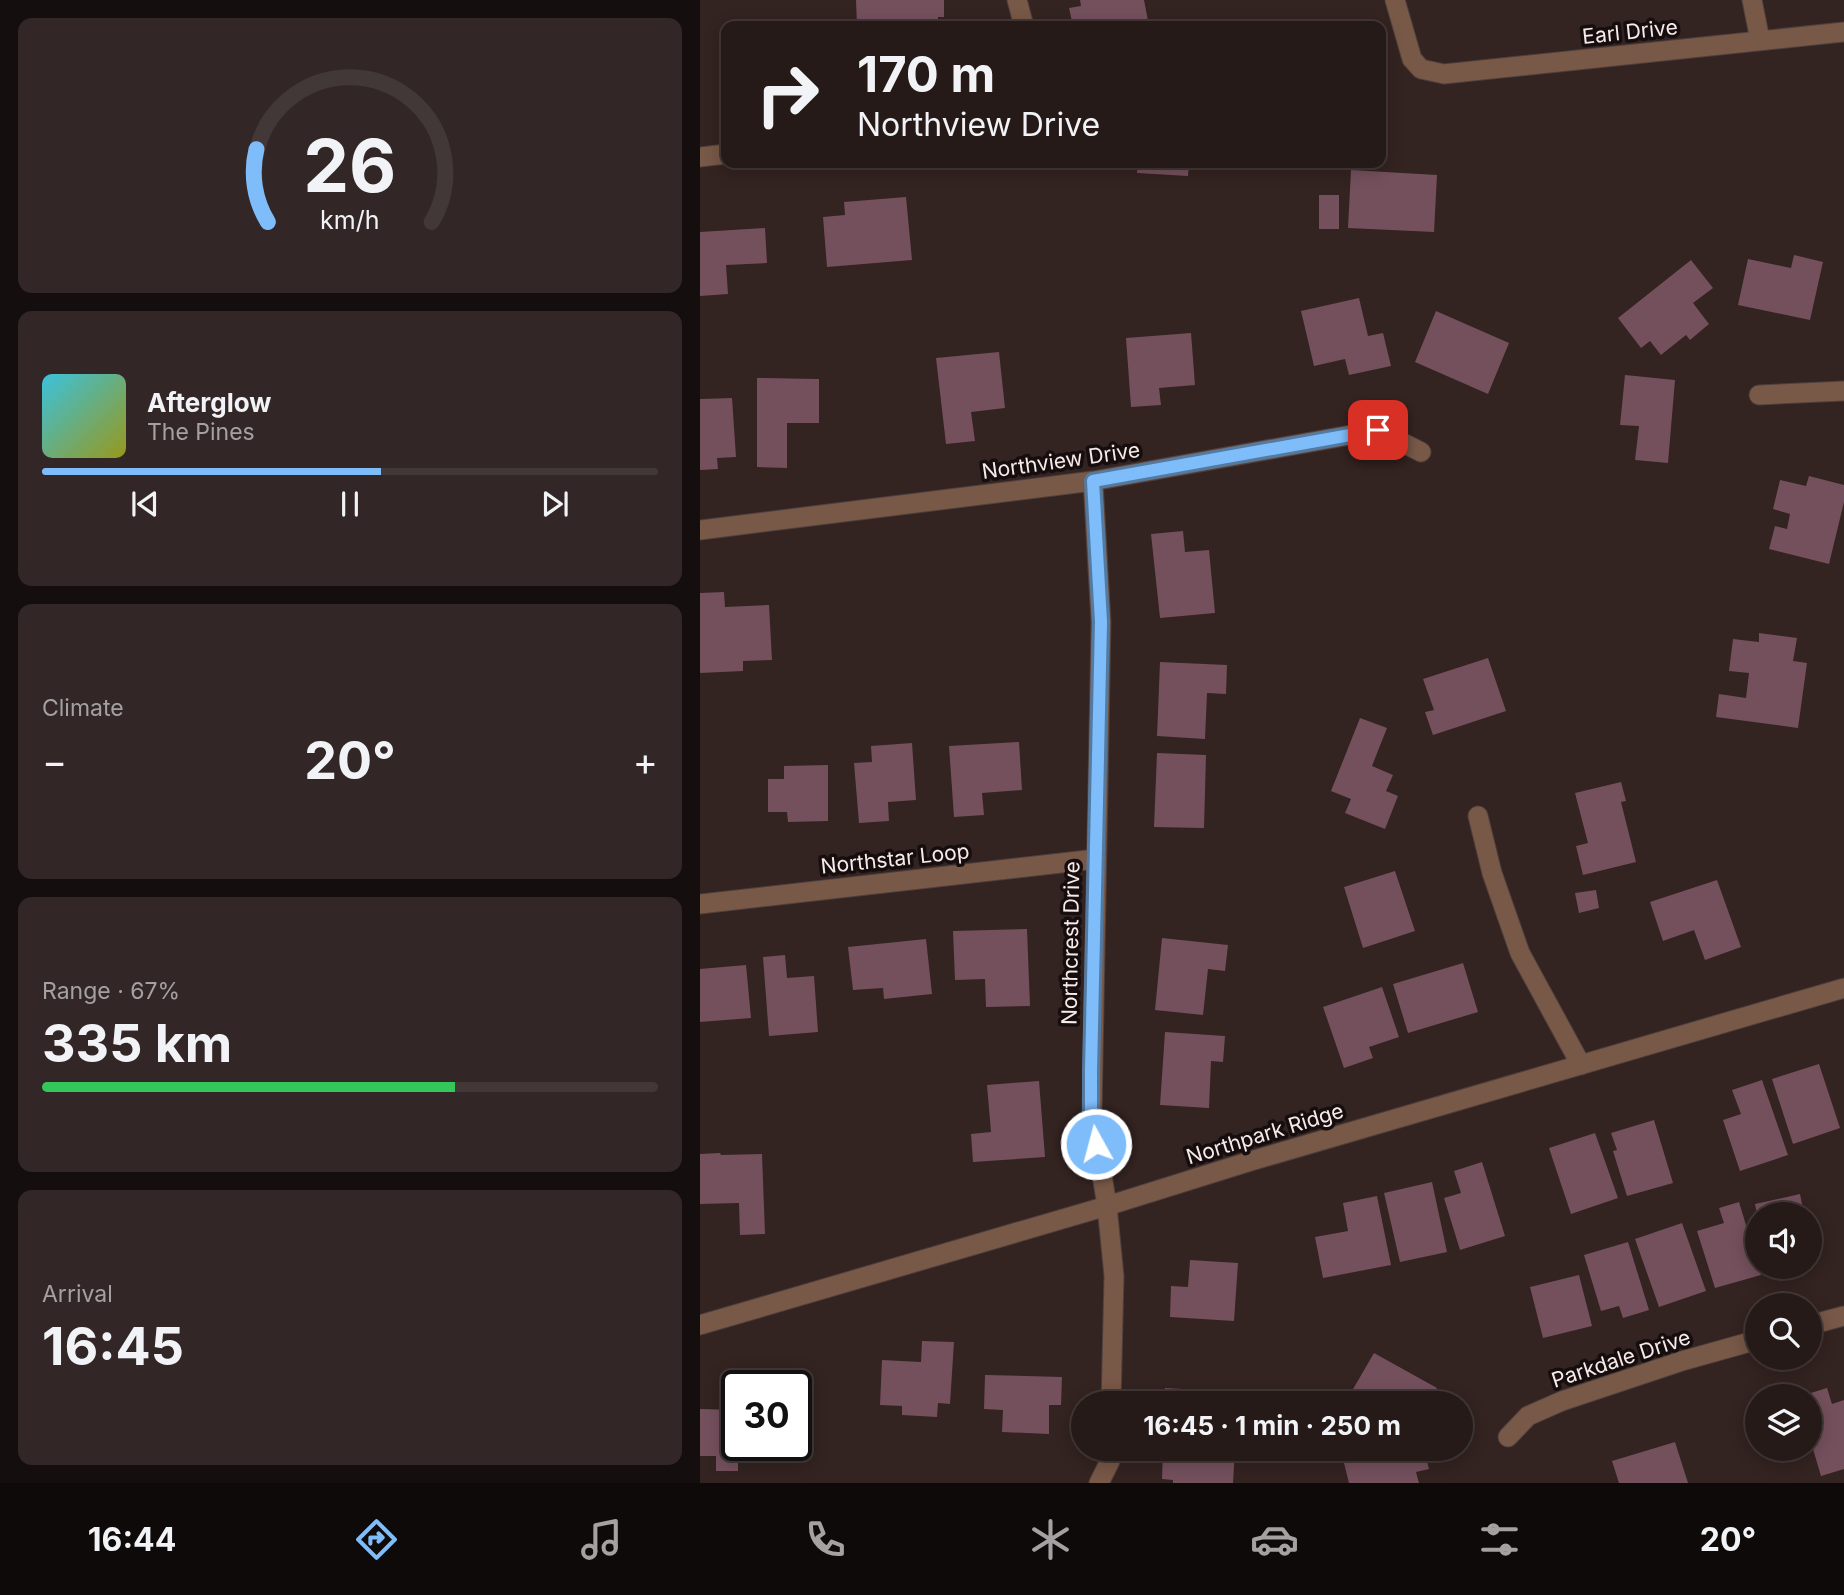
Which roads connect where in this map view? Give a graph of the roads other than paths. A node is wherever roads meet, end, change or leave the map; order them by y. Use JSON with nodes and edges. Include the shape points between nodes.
{"nodes":[{"id":1,"x":1017,"y":0,"type":"edge"},
{"id":2,"x":1395,"y":0,"type":"edge"},
{"id":3,"x":1752,"y":0,"type":"edge"},
{"id":4,"x":1023,"y":21,"type":"edge"},
{"id":5,"x":1844,"y":32,"type":"edge"},
{"id":6,"x":1760,"y":40,"type":"junction"},
{"id":7,"x":721,"y":155,"type":"edge"},
{"id":8,"x":700,"y":157,"type":"edge"},
{"id":9,"x":1844,"y":391,"type":"edge"},
{"id":10,"x":1759,"y":395,"type":"dead end"},
{"id":11,"x":1421,"y":452,"type":"dead end"},
{"id":12,"x":1093,"y":481,"type":"junction"},
{"id":13,"x":700,"y":530,"type":"edge"},
{"id":14,"x":1478,"y":816,"type":"dead end"},
{"id":15,"x":1096,"y":859,"type":"junction"},
{"id":16,"x":700,"y":904,"type":"edge"},
{"id":17,"x":1844,"y":988,"type":"edge"},
{"id":18,"x":1581,"y":1065,"type":"junction"},
{"id":19,"x":1107,"y":1206,"type":"junction"},
{"id":20,"x":1844,"y":1316,"type":"edge"},
{"id":21,"x":1822,"y":1322,"type":"edge"},
{"id":22,"x":700,"y":1325,"type":"edge"},
{"id":23,"x":1745,"y":1343,"type":"edge"},
{"id":24,"x":1111,"y":1391,"type":"edge"},
{"id":25,"x":1508,"y":1437,"type":"dead end"},
{"id":26,"x":1110,"y":1461,"type":"edge"},
{"id":27,"x":1100,"y":1483,"type":"edge"}],
"edges":[{"from":1,"to":4,"type":"street"},
{"from":2,"to":6,"type":"street","name":"Earl Drive","via":[[1412,58],[1432,73],[1458,74]]},
{"from":3,"to":6,"type":"street"},
{"from":5,"to":6,"type":"street","name":"Earl Drive"},
{"from":7,"to":8,"type":"street"},
{"from":9,"to":10,"type":"street"},
{"from":11,"to":12,"type":"street","name":"Northview Drive","via":[[1378,430]]},
{"from":12,"to":13,"type":"street","name":"Northview Drive"},
{"from":12,"to":15,"type":"street","name":"Northcrest Drive","via":[[1101,622]]},
{"from":14,"to":18,"type":"street","via":[[1520,953]]},
{"from":15,"to":16,"type":"street","name":"Northstar Loop"},
{"from":15,"to":19,"type":"street","name":"Northcrest Drive","via":[[1091,1114]]},
{"from":17,"to":18,"type":"street","name":"Northpark Ridge"},
{"from":18,"to":19,"type":"street","name":"Northpark Ridge"},
{"from":19,"to":22,"type":"street","name":"Northpark Ridge"},
{"from":19,"to":24,"type":"street","name":"Northcrest Drive","via":[[1114,1276]]},
{"from":20,"to":21,"type":"street"},
{"from":23,"to":25,"type":"street","name":"Parkdale Drive","via":[[1562,1401],[1528,1416]]},
{"from":26,"to":27,"type":"street"}]}
